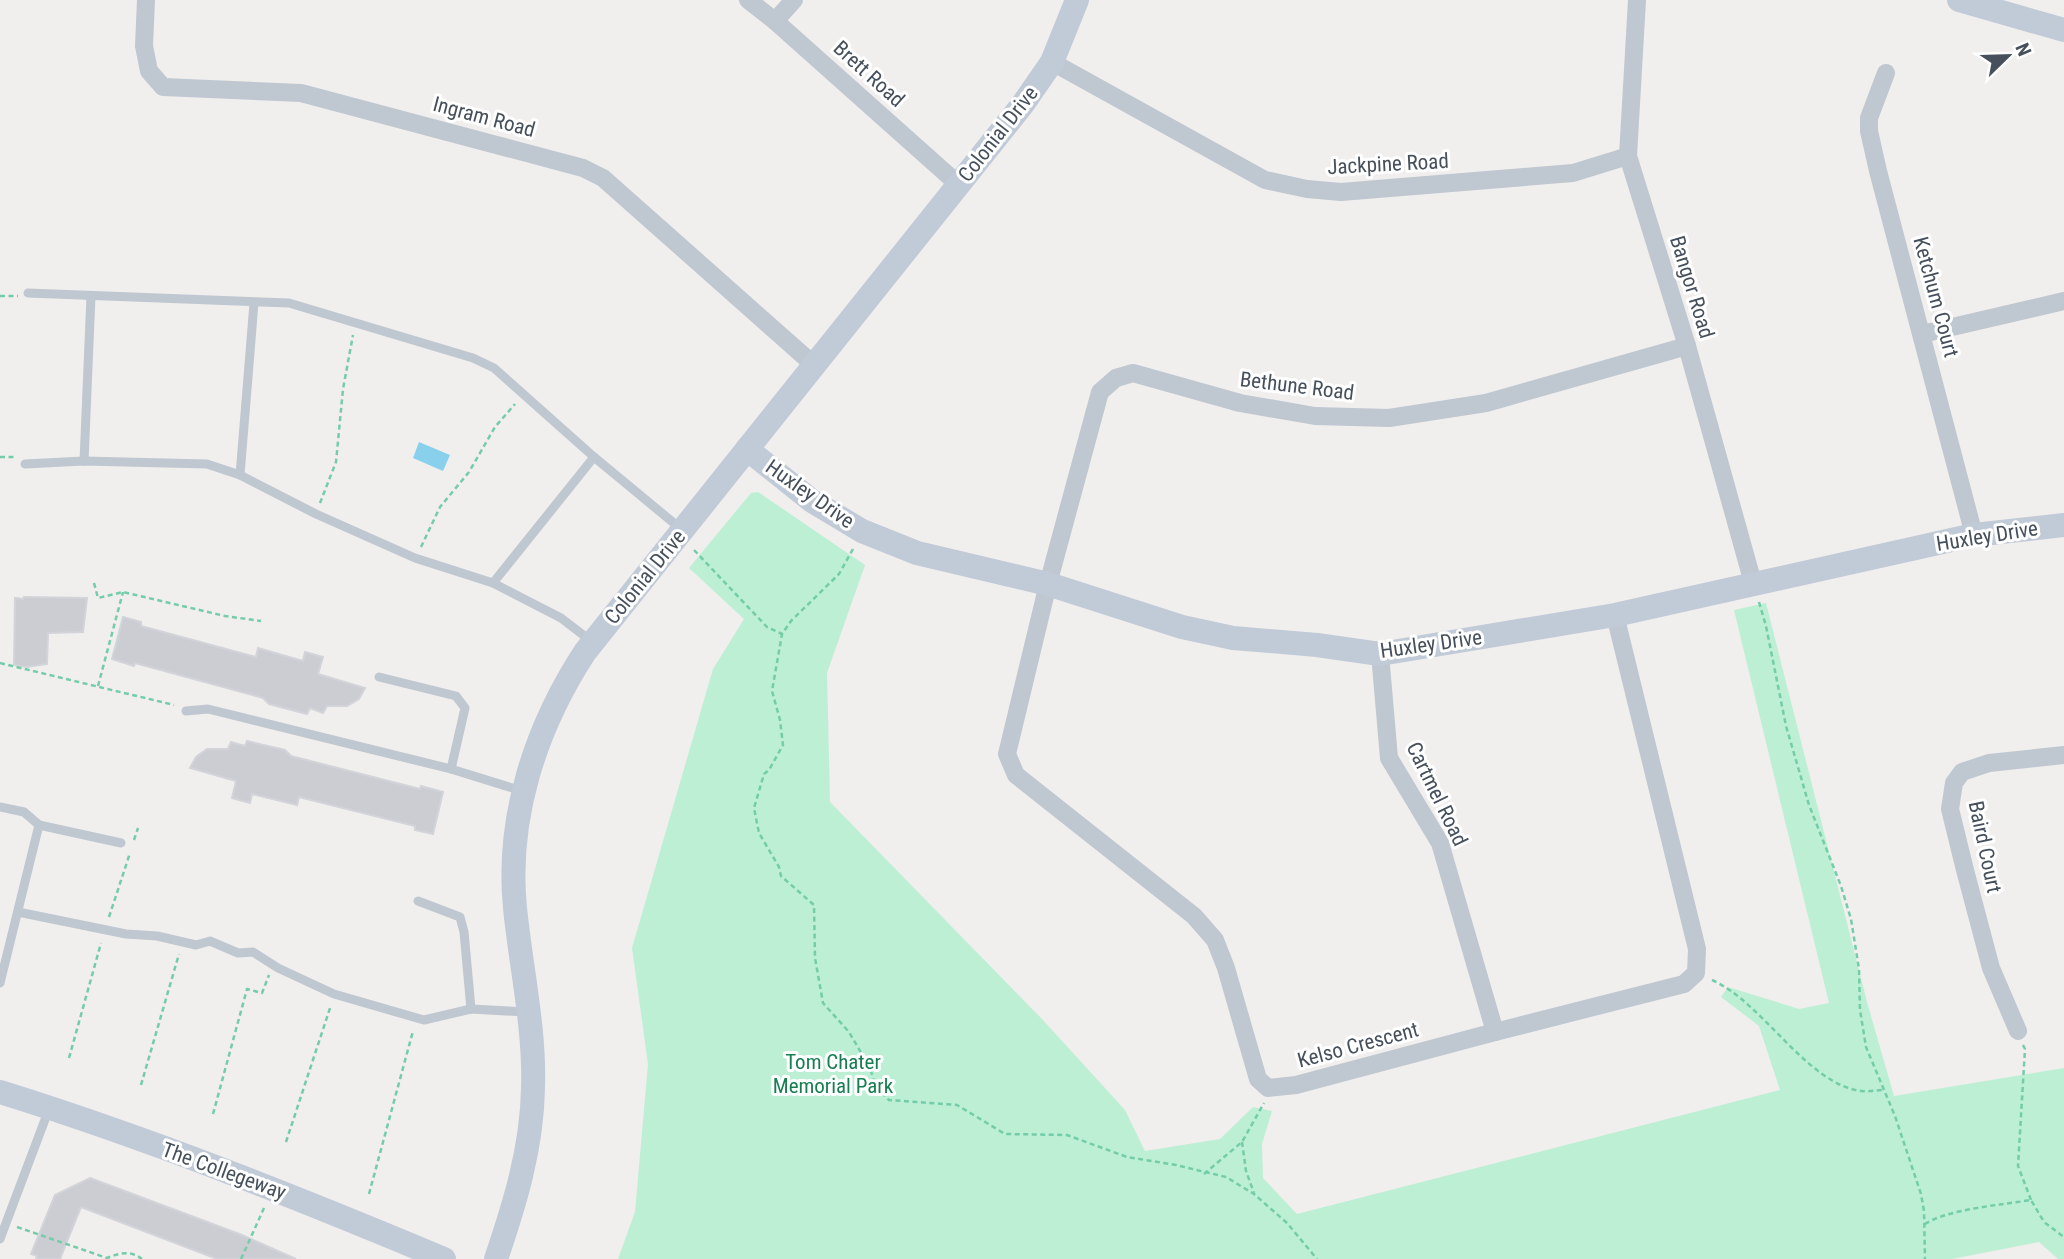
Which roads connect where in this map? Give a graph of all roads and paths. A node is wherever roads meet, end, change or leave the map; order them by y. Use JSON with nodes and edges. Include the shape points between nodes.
{"nodes":[{"id":1,"x":146,"y":0,"type":"edge"},
{"id":2,"x":748,"y":0,"type":"edge"},
{"id":3,"x":794,"y":0,"type":"edge"},
{"id":4,"x":1077,"y":0,"type":"edge"},
{"id":5,"x":1637,"y":0,"type":"edge"},
{"id":6,"x":1959,"y":0,"type":"edge"},
{"id":7,"x":775,"y":21,"type":"junction"},
{"id":8,"x":2064,"y":30,"type":"edge"},
{"id":9,"x":1052,"y":62,"type":"junction"},
{"id":10,"x":1886,"y":73,"type":"dead end"},
{"id":11,"x":1629,"y":156,"type":"junction"},
{"id":12,"x":959,"y":185,"type":"junction"},
{"id":13,"x":28,"y":293,"type":"dead end"},
{"id":14,"x":91,"y":296,"type":"junction"},
{"id":15,"x":2064,"y":301,"type":"edge"},
{"id":16,"x":254,"y":303,"type":"junction"},
{"id":17,"x":356,"y":322,"type":"junction"},
{"id":18,"x":1922,"y":334,"type":"junction"},
{"id":19,"x":1687,"y":346,"type":"junction"},
{"id":20,"x":814,"y":365,"type":"junction"},
{"id":21,"x":525,"y":394,"type":"junction"},
{"id":22,"x":747,"y":449,"type":"junction"},
{"id":23,"x":594,"y":457,"type":"junction"},
{"id":24,"x":84,"y":461,"type":"junction"},
{"id":25,"x":24,"y":464,"type":"dead end"},
{"id":26,"x":240,"y":475,"type":"junction"},
{"id":27,"x":316,"y":514,"type":"junction"},
{"id":28,"x":2064,"y":525,"type":"edge"},
{"id":29,"x":682,"y":530,"type":"junction"},
{"id":30,"x":862,"y":531,"type":"junction"},
{"id":31,"x":1974,"y":535,"type":"junction"},
{"id":32,"x":415,"y":558,"type":"junction"},
{"id":33,"x":94,"y":583,"type":"dead end"},
{"id":34,"x":493,"y":583,"type":"junction"},
{"id":35,"x":1753,"y":583,"type":"junction"},
{"id":36,"x":1048,"y":584,"type":"junction"},
{"id":37,"x":123,"y":592,"type":"junction"},
{"id":38,"x":1615,"y":615,"type":"junction"},
{"id":39,"x":261,"y":621,"type":"dead end"},
{"id":40,"x":782,"y":634,"type":"junction"},
{"id":41,"x":593,"y":642,"type":"junction"},
{"id":42,"x":1380,"y":654,"type":"junction"},
{"id":43,"x":0,"y":663,"type":"edge"},
{"id":44,"x":379,"y":677,"type":"dead end"},
{"id":45,"x":98,"y":686,"type":"junction"},
{"id":46,"x":186,"y":711,"type":"joint"},
{"id":47,"x":2064,"y":755,"type":"edge"},
{"id":48,"x":451,"y":769,"type":"junction"},
{"id":49,"x":523,"y":791,"type":"junction"},
{"id":50,"x":0,"y":807,"type":"edge"},
{"id":51,"x":39,"y":825,"type":"junction"},
{"id":52,"x":121,"y":843,"type":"dead end"},
{"id":53,"x":418,"y":901,"type":"dead end"},
{"id":54,"x":18,"y":912,"type":"junction"},
{"id":55,"x":183,"y":942,"type":"junction"},
{"id":56,"x":273,"y":964,"type":"junction"},
{"id":57,"x":1696,"y":973,"type":"junction"},
{"id":58,"x":0,"y":983,"type":"edge"},
{"id":59,"x":334,"y":994,"type":"junction"},
{"id":60,"x":471,"y":1009,"type":"junction"},
{"id":61,"x":528,"y":1012,"type":"junction"},
{"id":62,"x":417,"y":1018,"type":"junction"},
{"id":63,"x":1495,"y":1031,"type":"junction"},
{"id":64,"x":2018,"y":1031,"type":"joint"},
{"id":65,"x":141,"y":1085,"type":"dead end"},
{"id":66,"x":1268,"y":1088,"type":"junction"},
{"id":67,"x":1885,"y":1090,"type":"junction"},
{"id":68,"x":0,"y":1092,"type":"edge"},
{"id":69,"x":50,"y":1108,"type":"junction"},
{"id":70,"x":213,"y":1114,"type":"dead end"},
{"id":71,"x":286,"y":1142,"type":"dead end"},
{"id":72,"x":1242,"y":1142,"type":"junction"},
{"id":73,"x":1204,"y":1174,"type":"junction"},
{"id":74,"x":272,"y":1188,"type":"junction"},
{"id":75,"x":369,"y":1194,"type":"dead end"},
{"id":76,"x":1254,"y":1194,"type":"junction"},
{"id":77,"x":2031,"y":1200,"type":"junction"},
{"id":78,"x":6,"y":1223,"type":"junction"},
{"id":79,"x":1924,"y":1224,"type":"junction"},
{"id":80,"x":2064,"y":1237,"type":"edge"},
{"id":81,"x":0,"y":1239,"type":"edge"},
{"id":82,"x":108,"y":1258,"type":"edge"},
{"id":83,"x":142,"y":1259,"type":"edge"},
{"id":84,"x":241,"y":1259,"type":"edge"},
{"id":85,"x":443,"y":1259,"type":"edge"},
{"id":86,"x":496,"y":1259,"type":"edge"},
{"id":87,"x":1317,"y":1259,"type":"edge"},
{"id":88,"x":1925,"y":1259,"type":"edge"}],
"edges":[{"from":1,"to":20,"type":"street","name":"Ingram Road","via":[[144,46],[149,71],[163,87],[301,93],[583,168],[603,178]]},
{"from":2,"to":7,"type":"street","name":"Brett Road"},
{"from":3,"to":7,"type":"street"},
{"from":4,"to":9,"type":"street","name":"Colonial Drive"},
{"from":5,"to":11,"type":"street","name":"Bangor Road"},
{"from":6,"to":8,"type":"street"},
{"from":7,"to":12,"type":"street","name":"Brett Road"},
{"from":9,"to":11,"type":"street","name":"Jackpine Road","via":[[1265,180],[1307,189],[1341,192],[1573,173]]},
{"from":9,"to":12,"type":"street","name":"Colonial Drive"},
{"from":10,"to":18,"type":"street","name":"Ketchum Court","via":[[1870,131]]},
{"from":11,"to":19,"type":"street","name":"Bangor Road"},
{"from":12,"to":20,"type":"street","name":"Colonial Drive"},
{"from":13,"to":14,"type":"lane"},
{"from":14,"to":16,"type":"lane"},
{"from":14,"to":24,"type":"lane"},
{"from":15,"to":18,"type":"street"},
{"from":16,"to":17,"type":"lane","via":[[289,303]]},
{"from":16,"to":26,"type":"lane"},
{"from":17,"to":21,"type":"lane","via":[[473,358],[494,368]]},
{"from":17,"to":27,"type":"path","via":[[336,462]]},
{"from":18,"to":31,"type":"street","name":"Ketchum Court"},
{"from":19,"to":35,"type":"street","name":"Bangor Road"},
{"from":19,"to":36,"type":"street","name":"Bethune Road","via":[[1486,403],[1389,418],[1315,416],[1240,403],[1133,373],[1116,378],[1100,392]]},
{"from":20,"to":22,"type":"street","name":"Colonial Drive"},
{"from":21,"to":23,"type":"lane"},
{"from":21,"to":32,"type":"path","via":[[495,427],[469,472],[440,507]]},
{"from":22,"to":29,"type":"street","name":"Colonial Drive"},
{"from":22,"to":30,"type":"street","name":"Huxley Drive","via":[[812,501]]},
{"from":23,"to":29,"type":"lane"},
{"from":23,"to":34,"type":"lane"},
{"from":24,"to":25,"type":"lane"},
{"from":24,"to":26,"type":"lane","via":[[207,464]]},
{"from":26,"to":27,"type":"lane"},
{"from":27,"to":32,"type":"lane"},
{"from":28,"to":31,"type":"street","name":"Huxley Drive"},
{"from":29,"to":40,"type":"path","via":[[696,554],[767,627]]},
{"from":29,"to":41,"type":"street","name":"Colonial Drive"},
{"from":30,"to":36,"type":"street","name":"Huxley Drive","via":[[917,553]]},
{"from":30,"to":40,"type":"path","via":[[839,574]]},
{"from":31,"to":35,"type":"street","name":"Huxley Drive"},
{"from":32,"to":34,"type":"lane"},
{"from":33,"to":37,"type":"path","via":[[98,598]]},
{"from":34,"to":41,"type":"lane","via":[[561,618]]},
{"from":35,"to":38,"type":"street","name":"Huxley Drive"},
{"from":35,"to":67,"type":"path","via":[[1809,806],[1851,919],[1866,1047]]},
{"from":36,"to":42,"type":"street","name":"Huxley Drive","via":[[1182,627],[1233,638]]},
{"from":36,"to":66,"type":"street","via":[[1007,754],[1016,775],[1194,916],[1215,940],[1258,1079]]},
{"from":37,"to":39,"type":"path"},
{"from":37,"to":45,"type":"path"},
{"from":38,"to":42,"type":"street","name":"Huxley Drive"},
{"from":38,"to":57,"type":"street","via":[[1697,949]]},
{"from":40,"to":73,"type":"path","via":[[772,691],[783,745],[764,774],[754,808],[759,833],[781,876],[814,905],[815,958],[823,1003],[849,1032],[876,1087],[889,1100],[957,1105],[1005,1134],[1067,1135],[1127,1157]]},
{"from":41,"to":49,"type":"street","name":"Colonial Drive","via":[[550,713]]},
{"from":42,"to":63,"type":"street","name":"Cartmel Road","via":[[1390,758],[1440,843]]},
{"from":43,"to":45,"type":"path"},
{"from":44,"to":48,"type":"lane","via":[[456,696],[464,708]]},
{"from":45,"to":46,"type":"path"},
{"from":46,"to":48,"type":"lane","via":[[208,709]]},
{"from":47,"to":64,"type":"street","name":"Baird Court","via":[[1989,763],[1962,772],[1954,783],[1950,809],[1968,883],[1991,968]]},
{"from":48,"to":49,"type":"lane"},
{"from":49,"to":61,"type":"street","name":"Colonial Drive","via":[[514,887]]},
{"from":50,"to":51,"type":"lane","via":[[24,812]]},
{"from":51,"to":52,"type":"lane"},
{"from":51,"to":54,"type":"lane"},
{"from":53,"to":60,"type":"lane","via":[[460,917]]},
{"from":54,"to":55,"type":"lane"},
{"from":54,"to":58,"type":"lane"},
{"from":55,"to":56,"type":"lane","via":[[210,941],[237,953],[253,952]]},
{"from":55,"to":65,"type":"path"},
{"from":56,"to":59,"type":"lane"},
{"from":56,"to":70,"type":"path","via":[[262,993],[247,989]]},
{"from":57,"to":63,"type":"street","name":"Kelso Crescent","via":[[1684,985]]},
{"from":57,"to":67,"type":"path","via":[[1721,984],[1753,1009],[1834,1082],[1861,1091]]},
{"from":59,"to":62,"type":"lane"},
{"from":59,"to":71,"type":"path"},
{"from":60,"to":61,"type":"lane"},
{"from":60,"to":62,"type":"lane"},
{"from":61,"to":86,"type":"street","name":"Colonial Drive","via":[[532,1116],[521,1179]]},
{"from":62,"to":75,"type":"path"},
{"from":63,"to":66,"type":"street","name":"Kelso Crescent","via":[[1296,1086]]},
{"from":64,"to":77,"type":"path","via":[[2025,1049],[2018,1166]]},
{"from":66,"to":72,"type":"path","via":[[1263,1109]]},
{"from":67,"to":79,"type":"path","via":[[1921,1194]]},
{"from":68,"to":69,"type":"street","name":"The Collegeway"},
{"from":69,"to":74,"type":"street","name":"The Collegeway"},
{"from":69,"to":78,"type":"lane"},
{"from":72,"to":73,"type":"path"},
{"from":72,"to":76,"type":"path"},
{"from":73,"to":76,"type":"path","via":[[1226,1177]]},
{"from":74,"to":84,"type":"path"},
{"from":74,"to":85,"type":"street","name":"The Collegeway"},
{"from":76,"to":87,"type":"path","via":[[1287,1223]]},
{"from":77,"to":79,"type":"path","via":[[1933,1218]]},
{"from":77,"to":80,"type":"path","via":[[2044,1222]]},
{"from":78,"to":81,"type":"lane"},
{"from":78,"to":82,"type":"path"},
{"from":79,"to":88,"type":"path"},
{"from":82,"to":83,"type":"path","via":[[122,1252]]}]}
